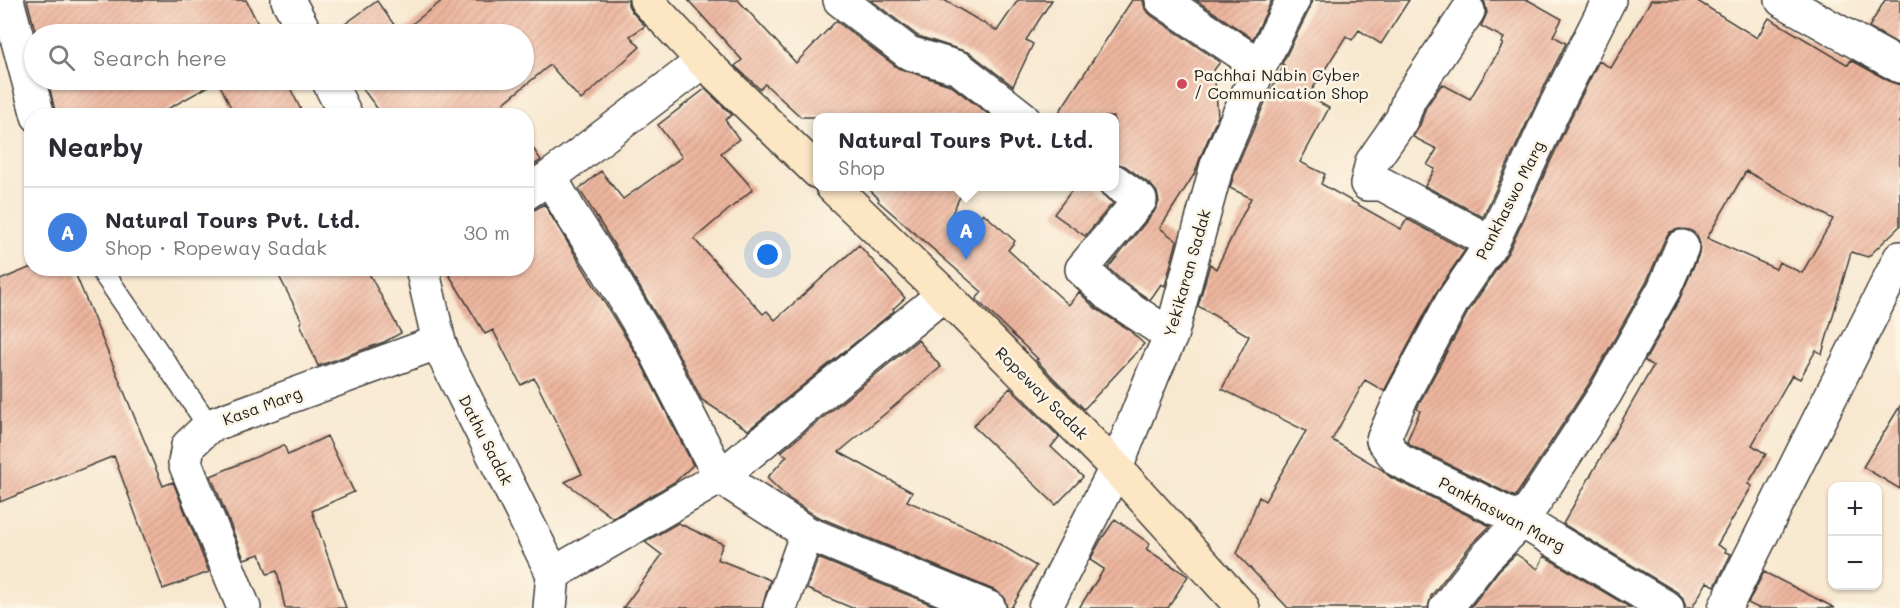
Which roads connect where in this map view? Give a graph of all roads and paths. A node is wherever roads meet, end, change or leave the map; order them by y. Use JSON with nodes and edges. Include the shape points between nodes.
{"nodes":[{"id":1,"x":7,"y":0,"type":"edge"},
{"id":2,"x":288,"y":0,"type":"edge"},
{"id":3,"x":646,"y":0,"type":"edge"},
{"id":4,"x":840,"y":0,"type":"edge"},
{"id":5,"x":1162,"y":0,"type":"edge"},
{"id":6,"x":1293,"y":0,"type":"edge"},
{"id":7,"x":1609,"y":0,"type":"edge"},
{"id":8,"x":1782,"y":0,"type":"edge"},
{"id":9,"x":1468,"y":11,"type":"dead end"},
{"id":10,"x":301,"y":24,"type":"edge"},
{"id":11,"x":703,"y":61,"type":"junction"},
{"id":12,"x":24,"y":64,"type":"edge"},
{"id":13,"x":1260,"y":66,"type":"junction"},
{"id":14,"x":1900,"y":66,"type":"edge"},
{"id":15,"x":31,"y":90,"type":"edge"},
{"id":16,"x":333,"y":90,"type":"edge"},
{"id":17,"x":36,"y":108,"type":"edge"},
{"id":18,"x":342,"y":108,"type":"edge"},
{"id":19,"x":1018,"y":113,"type":"edge"},
{"id":20,"x":813,"y":167,"type":"edge"},
{"id":21,"x":538,"y":185,"type":"edge"},
{"id":22,"x":1119,"y":185,"type":"edge"},
{"id":23,"x":837,"y":191,"type":"edge"},
{"id":24,"x":1492,"y":243,"type":"junction"},
{"id":25,"x":1682,"y":247,"type":"dead end"},
{"id":26,"x":1900,"y":258,"type":"edge"},
{"id":27,"x":106,"y":276,"type":"edge"},
{"id":28,"x":424,"y":276,"type":"edge"},
{"id":29,"x":944,"y":294,"type":"junction"},
{"id":30,"x":1171,"y":336,"type":"junction"},
{"id":31,"x":439,"y":342,"type":"junction"},
{"id":32,"x":1402,"y":396,"type":"joint"},
{"id":33,"x":209,"y":426,"type":"junction"},
{"id":34,"x":1116,"y":468,"type":"junction"},
{"id":35,"x":720,"y":477,"type":"junction"},
{"id":36,"x":1522,"y":521,"type":"junction"},
{"id":37,"x":807,"y":533,"type":"junction"},
{"id":38,"x":553,"y":574,"type":"junction"},
{"id":39,"x":244,"y":608,"type":"edge"},
{"id":40,"x":550,"y":608,"type":"edge"},
{"id":41,"x":780,"y":608,"type":"edge"},
{"id":42,"x":989,"y":608,"type":"edge"},
{"id":43,"x":1045,"y":608,"type":"edge"},
{"id":44,"x":1243,"y":608,"type":"edge"},
{"id":45,"x":1446,"y":608,"type":"edge"},
{"id":46,"x":1667,"y":608,"type":"edge"},
{"id":47,"x":1725,"y":608,"type":"edge"}],
"edges":[{"from":1,"to":12,"type":"street"},
{"from":2,"to":10,"type":"street"},
{"from":3,"to":11,"type":"main road"},
{"from":4,"to":19,"type":"street","via":[[909,53],[959,68]]},
{"from":5,"to":13,"type":"street"},
{"from":6,"to":13,"type":"street","name":"Yekikaran Sadak"},
{"from":7,"to":24,"type":"street","name":"Pankhaswo Marg"},
{"from":8,"to":14,"type":"street"},
{"from":9,"to":24,"type":"street","via":[[1372,162],[1367,184],[1382,184]]},
{"from":11,"to":20,"type":"main road"},
{"from":11,"to":21,"type":"street"},
{"from":13,"to":30,"type":"street","name":"Yekikaran Sadak","via":[[1217,165]]},
{"from":15,"to":17,"type":"street"},
{"from":16,"to":18,"type":"street"},
{"from":21,"to":35,"type":"street","via":[[570,212],[607,269],[655,350]]},
{"from":22,"to":30,"type":"street","via":[[1140,200],[1082,269],[1108,294]]},
{"from":23,"to":29,"type":"main road","name":"Ropeway Sadak"},
{"from":24,"to":32,"type":"street","name":"Pankhaswo Marg","via":[[1452,302]]},
{"from":25,"to":36,"type":"street","via":[[1664,289],[1605,394]]},
{"from":26,"to":47,"type":"street"},
{"from":27,"to":33,"type":"lane"},
{"from":28,"to":31,"type":"street","name":"Dathu Sadak"},
{"from":29,"to":34,"type":"main road","name":"Ropeway Sadak"},
{"from":29,"to":35,"type":"street"},
{"from":30,"to":34,"type":"street","name":"Yekikaran Sadak"},
{"from":31,"to":33,"type":"street","name":"Kasa Marg"},
{"from":31,"to":38,"type":"street","name":"Dathu Sadak"},
{"from":32,"to":36,"type":"street","name":"Pankhaswan Marg","via":[[1383,440],[1398,460]]},
{"from":33,"to":39,"type":"street","name":"Kasa Marg","via":[[188,446],[185,463]]},
{"from":34,"to":43,"type":"street","name":"Yekikaran Sadak"},
{"from":34,"to":44,"type":"main road","name":"Ropeway Sadak"},
{"from":35,"to":37,"type":"street"},
{"from":35,"to":38,"type":"street"},
{"from":36,"to":45,"type":"street","via":[[1485,558]]},
{"from":36,"to":46,"type":"street","name":"Pankhaswan Marg"},
{"from":37,"to":41,"type":"street"},
{"from":37,"to":42,"type":"street"},
{"from":38,"to":40,"type":"street"}]}
